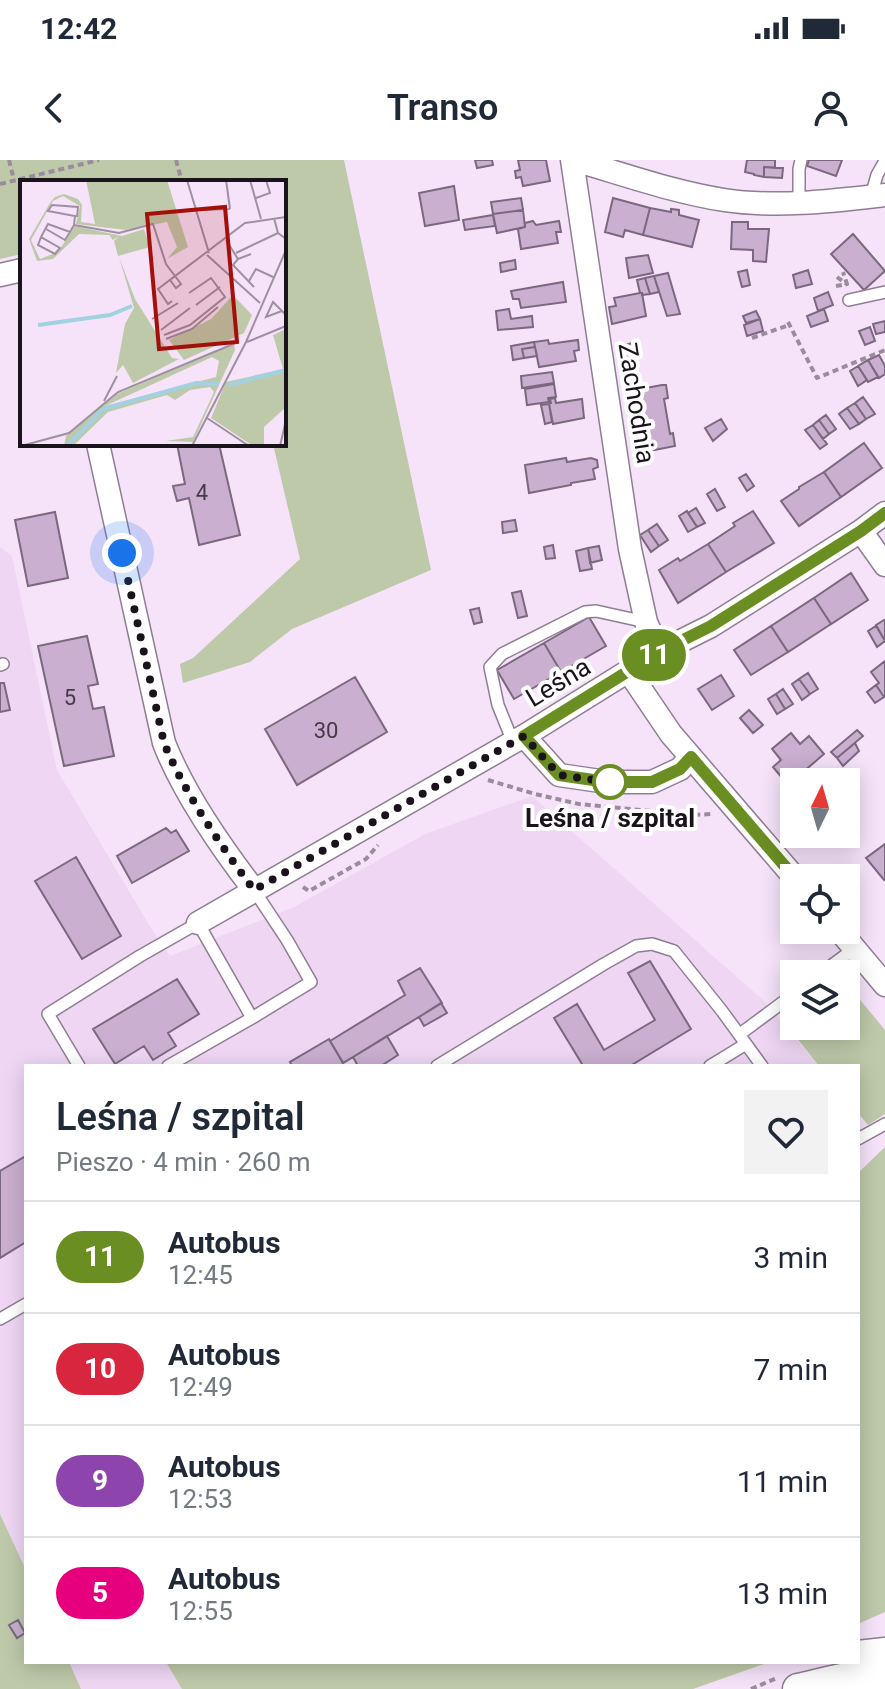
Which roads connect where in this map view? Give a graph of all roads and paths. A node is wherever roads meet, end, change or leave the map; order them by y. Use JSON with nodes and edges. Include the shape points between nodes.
{"nodes":[{"id":1,"x":9,"y":160,"type":"edge"},
{"id":2,"x":99,"y":160,"type":"edge"},
{"id":3,"x":176,"y":160,"type":"edge"},
{"id":4,"x":573,"y":160,"type":"edge"},
{"id":5,"x":801,"y":160,"type":"edge"},
{"id":6,"x":885,"y":161,"type":"edge"},
{"id":7,"x":14,"y":180,"type":"junction"},
{"id":8,"x":181,"y":180,"type":"edge"},
{"id":9,"x":0,"y":184,"type":"edge"},
{"id":10,"x":878,"y":196,"type":"edge"},
{"id":11,"x":799,"y":202,"type":"junction"},
{"id":12,"x":20,"y":270,"type":"edge"},
{"id":13,"x":843,"y":272,"type":"dead end"},
{"id":14,"x":0,"y":275,"type":"edge"},
{"id":15,"x":847,"y":284,"type":"dead end"},
{"id":16,"x":885,"y":292,"type":"edge"},
{"id":17,"x":849,"y":300,"type":"dead end"},
{"id":18,"x":752,"y":338,"type":"dead end"},
{"id":19,"x":885,"y":350,"type":"edge"},
{"id":20,"x":98,"y":446,"type":"edge"},
{"id":21,"x":885,"y":513,"type":"edge"},
{"id":22,"x":861,"y":531,"type":"junction"},
{"id":23,"x":885,"y":565,"type":"edge"},
{"id":24,"x":646,"y":622,"type":"junction"},
{"id":25,"x":659,"y":652,"type":"junction"},
{"id":26,"x":629,"y":672,"type":"junction"},
{"id":27,"x":519,"y":739,"type":"junction"},
{"id":28,"x":691,"y":757,"type":"junction"},
{"id":29,"x":498,"y":772,"type":"dead end"},
{"id":30,"x":486,"y":779,"type":"dead end"},
{"id":31,"x":381,"y":842,"type":"dead end"},
{"id":32,"x":783,"y":864,"type":"edge"},
{"id":33,"x":290,"y":870,"type":"junction"},
{"id":34,"x":254,"y":890,"type":"junction"},
{"id":35,"x":198,"y":923,"type":"junction"},
{"id":36,"x":850,"y":944,"type":"edge"},
{"id":37,"x":854,"y":949,"type":"junction"},
{"id":38,"x":839,"y":960,"type":"edge"},
{"id":39,"x":885,"y":985,"type":"edge"},
{"id":40,"x":780,"y":1006,"type":"edge"},
{"id":41,"x":252,"y":1018,"type":"junction"},
{"id":42,"x":743,"y":1039,"type":"junction"},
{"id":43,"x":78,"y":1064,"type":"edge"},
{"id":44,"x":172,"y":1064,"type":"edge"},
{"id":45,"x":440,"y":1064,"type":"edge"},
{"id":46,"x":712,"y":1064,"type":"edge"},
{"id":47,"x":761,"y":1064,"type":"edge"},
{"id":48,"x":885,"y":1124,"type":"edge"},
{"id":49,"x":860,"y":1138,"type":"edge"},
{"id":50,"x":24,"y":1305,"type":"edge"},
{"id":51,"x":0,"y":1319,"type":"edge"},
{"id":52,"x":885,"y":1653,"type":"edge"},
{"id":53,"x":860,"y":1656,"type":"edge"},
{"id":54,"x":837,"y":1664,"type":"edge"},
{"id":55,"x":885,"y":1680,"type":"edge"},
{"id":56,"x":798,"y":1689,"type":"edge"}],
"edges":[{"from":1,"to":7,"type":"path"},
{"from":2,"to":7,"type":"path"},
{"from":3,"to":8,"type":"path"},
{"from":4,"to":11,"type":"street","via":[[707,197]]},
{"from":4,"to":24,"type":"street","name":"Zachodnia","via":[[630,549]]},
{"from":5,"to":11,"type":"lane"},
{"from":6,"to":10,"type":"lane","via":[[877,175]]},
{"from":7,"to":9,"type":"path"},
{"from":10,"to":11,"type":"street"},
{"from":12,"to":14,"type":"street"},
{"from":13,"to":15,"type":"path"},
{"from":16,"to":17,"type":"lane"},
{"from":18,"to":19,"type":"path","via":[[789,324],[817,378]]},
{"from":20,"to":34,"type":"street","via":[[164,743],[223,849]]},
{"from":21,"to":22,"type":"street","name":"Leśna"},
{"from":22,"to":23,"type":"street"},
{"from":22,"to":25,"type":"street","name":"Leśna","via":[[711,626]]},
{"from":24,"to":25,"type":"street","name":"Zachodnia"},
{"from":24,"to":27,"type":"lane","via":[[585,612],[502,654],[490,667],[498,705]]},
{"from":25,"to":26,"type":"street","name":"Leśna"},
{"from":26,"to":27,"type":"street","name":"Leśna"},
{"from":26,"to":28,"type":"street"},
{"from":27,"to":28,"type":"street","via":[[559,775],[607,782],[652,782],[680,769]]},
{"from":27,"to":33,"type":"street","name":"Leśna"},
{"from":28,"to":32,"type":"street"},
{"from":29,"to":30,"type":"path"},
{"from":31,"to":33,"type":"path","via":[[366,859],[309,891]]},
{"from":33,"to":34,"type":"street","name":"Leśna"},
{"from":34,"to":35,"type":"street","name":"Leśna"},
{"from":34,"to":41,"type":"lane","via":[[311,982]]},
{"from":35,"to":41,"type":"lane"},
{"from":35,"to":43,"type":"lane","via":[[48,1014]]},
{"from":36,"to":37,"type":"street"},
{"from":37,"to":38,"type":"lane"},
{"from":37,"to":39,"type":"street"},
{"from":40,"to":42,"type":"lane"},
{"from":41,"to":44,"type":"lane"},
{"from":42,"to":45,"type":"lane","via":[[674,951],[652,944],[636,946],[604,964]]},
{"from":42,"to":46,"type":"lane"},
{"from":42,"to":47,"type":"lane"},
{"from":48,"to":49,"type":"lane"},
{"from":50,"to":51,"type":"lane"},
{"from":52,"to":53,"type":"street"},
{"from":54,"to":56,"type":"street"},
{"from":55,"to":56,"type":"street","via":[[857,1677]]}]}
